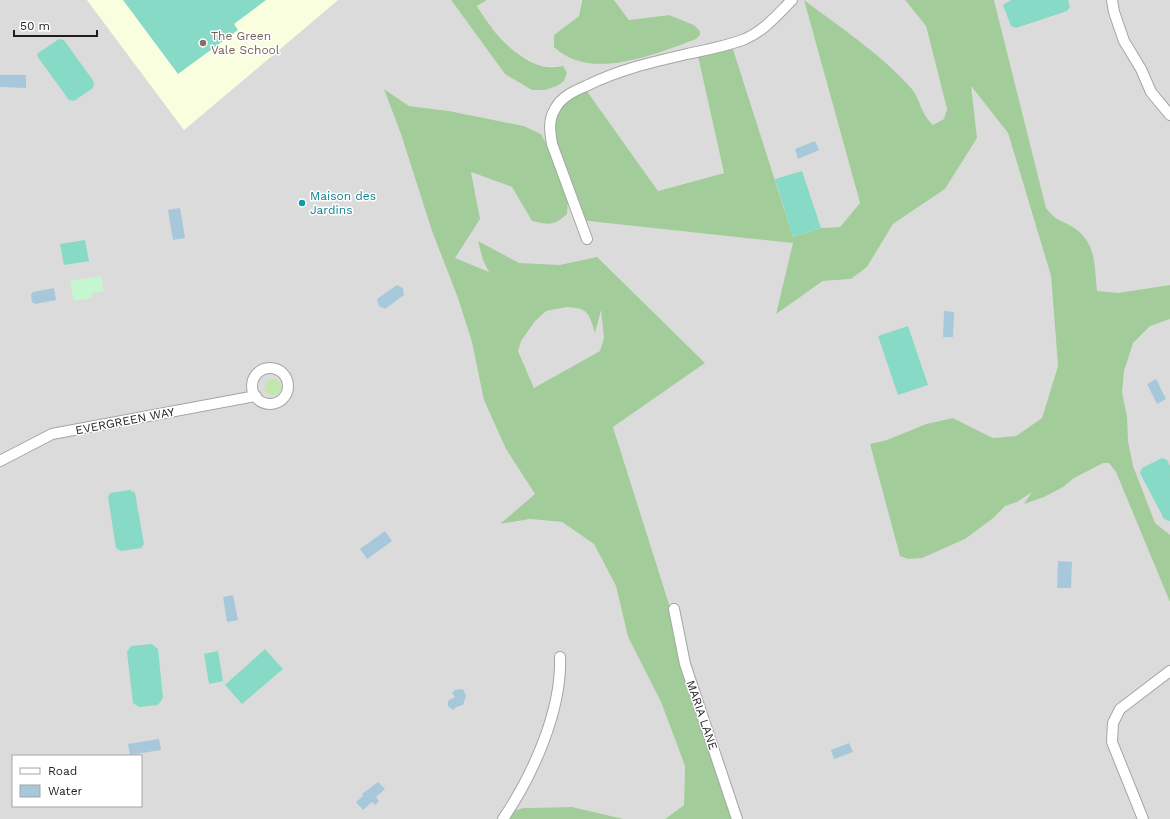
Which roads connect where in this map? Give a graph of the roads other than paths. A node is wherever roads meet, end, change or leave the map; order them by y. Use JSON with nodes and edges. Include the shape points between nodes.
{"nodes":[{"id":1,"x":792,"y":0,"type":"edge"},
{"id":2,"x":1112,"y":0,"type":"edge"},
{"id":3,"x":1170,"y":115,"type":"edge"},
{"id":4,"x":587,"y":239,"type":"dead end"},
{"id":5,"x":256,"y":396,"type":"dead end"},
{"id":6,"x":0,"y":461,"type":"edge"},
{"id":7,"x":674,"y":609,"type":"dead end"},
{"id":8,"x":560,"y":656,"type":"dead end"},
{"id":9,"x":1170,"y":671,"type":"edge"},
{"id":10,"x":503,"y":819,"type":"edge"},
{"id":11,"x":737,"y":819,"type":"edge"},
{"id":12,"x":1143,"y":819,"type":"edge"}],
"edges":[{"from":1,"to":4,"type":"street","via":[[769,22],[746,38],[606,76],[570,94],[558,104],[551,120],[552,144]]},
{"from":2,"to":3,"type":"street","via":[[1124,41],[1142,69],[1151,92]]},
{"from":5,"to":6,"type":"street","name":"EVERGREEN WAY","via":[[52,434]]},
{"from":7,"to":11,"type":"street","name":"MARIA LANE","via":[[686,669]]},
{"from":8,"to":10,"type":"street","via":[[558,691],[546,732],[531,769]]},
{"from":9,"to":12,"type":"street","via":[[1120,709],[1113,723],[1112,742]]}]}
